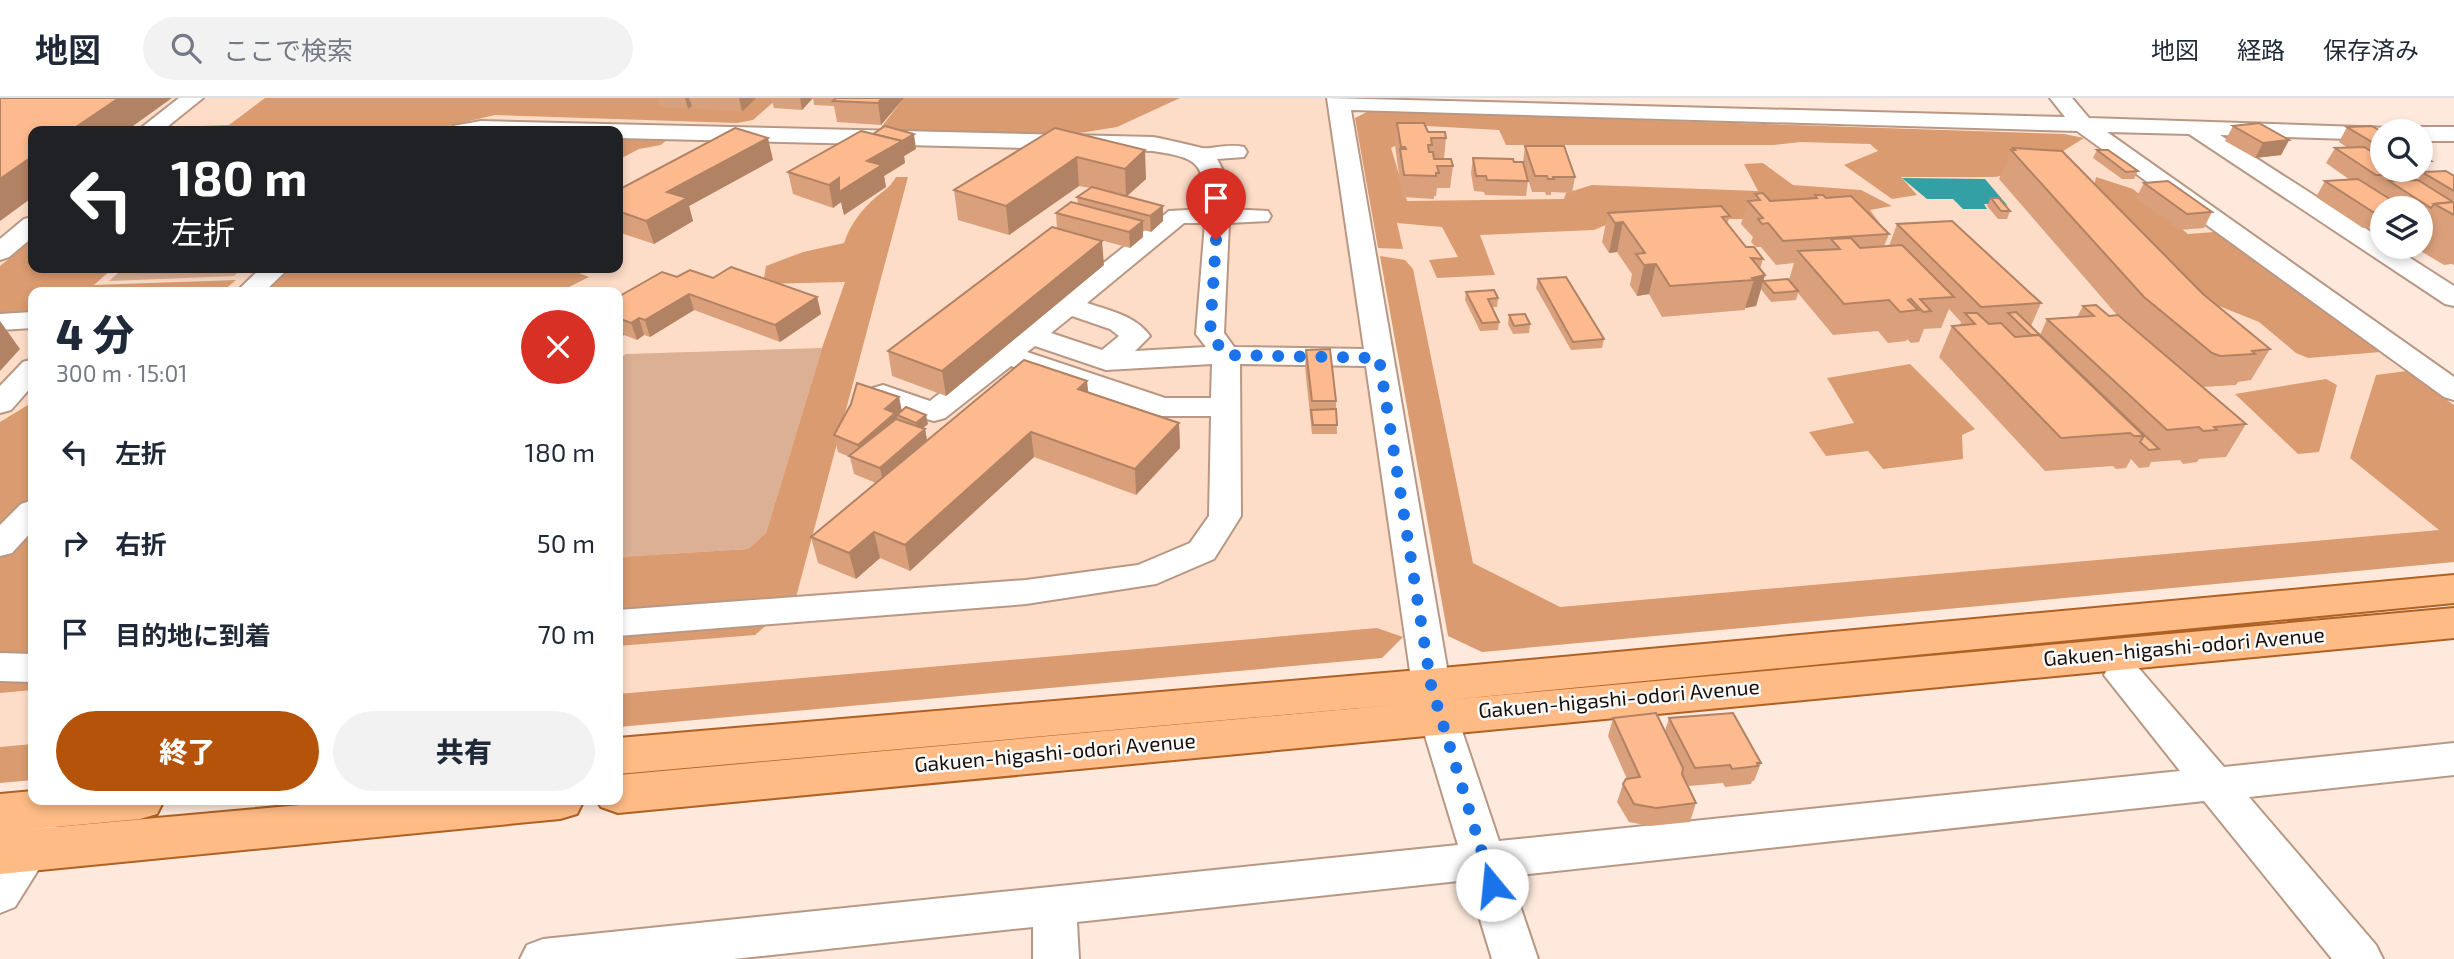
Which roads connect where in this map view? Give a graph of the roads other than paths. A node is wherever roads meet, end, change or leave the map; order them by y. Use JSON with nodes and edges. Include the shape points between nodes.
{"nodes":[{"id":1,"x":192,"y":98,"type":"edge"},
{"id":2,"x":2061,"y":98,"type":"edge"},
{"id":3,"x":1339,"y":100,"type":"edge"},
{"id":4,"x":1553,"y":103,"type":"edge"},
{"id":5,"x":1048,"y":122,"type":"dead end"},
{"id":6,"x":2083,"y":125,"type":"junction"},
{"id":7,"x":155,"y":126,"type":"edge"},
{"id":8,"x":2193,"y":127,"type":"junction"},
{"id":9,"x":623,"y":131,"type":"edge"},
{"id":10,"x":2370,"y":133,"type":"edge"},
{"id":11,"x":2433,"y":134,"type":"edge"},
{"id":12,"x":2454,"y":134,"type":"edge"},
{"id":13,"x":2433,"y":138,"type":"edge"},
{"id":14,"x":2454,"y":146,"type":"edge"},
{"id":15,"x":1218,"y":153,"type":"junction"},
{"id":16,"x":1218,"y":216,"type":"junction"},
{"id":17,"x":1259,"y":216,"type":"dead end"},
{"id":18,"x":28,"y":228,"type":"edge"},
{"id":19,"x":0,"y":252,"type":"edge"},
{"id":20,"x":270,"y":273,"type":"edge"},
{"id":21,"x":255,"y":287,"type":"edge"},
{"id":22,"x":2454,"y":298,"type":"edge"},
{"id":23,"x":1068,"y":306,"type":"junction"},
{"id":24,"x":28,"y":320,"type":"edge"},
{"id":25,"x":0,"y":322,"type":"edge"},
{"id":26,"x":1031,"y":336,"type":"junction"},
{"id":27,"x":1007,"y":355,"type":"junction"},
{"id":28,"x":1226,"y":355,"type":"junction"},
{"id":29,"x":1379,"y":358,"type":"junction"},
{"id":30,"x":1106,"y":360,"type":"junction"},
{"id":31,"x":28,"y":373,"type":"edge"},
{"id":32,"x":2454,"y":391,"type":"edge"},
{"id":33,"x":883,"y":394,"type":"edge"},
{"id":34,"x":0,"y":404,"type":"edge"},
{"id":35,"x":1225,"y":407,"type":"junction"},
{"id":36,"x":28,"y":516,"type":"edge"},
{"id":37,"x":0,"y":545,"type":"edge"},
{"id":38,"x":2454,"y":589,"type":"edge"},
{"id":39,"x":623,"y":623,"type":"edge"},
{"id":40,"x":2454,"y":623,"type":"edge"},
{"id":41,"x":0,"y":667,"type":"edge"},
{"id":42,"x":28,"y":668,"type":"edge"},
{"id":43,"x":2123,"y":675,"type":"dead end"},
{"id":44,"x":1435,"y":700,"type":"junction"},
{"id":45,"x":623,"y":756,"type":"edge"},
{"id":46,"x":2454,"y":759,"type":"edge"},
{"id":47,"x":2214,"y":784,"type":"junction"},
{"id":48,"x":623,"y":793,"type":"edge"},
{"id":49,"x":87,"y":805,"type":"edge"},
{"id":50,"x":508,"y":805,"type":"edge"},
{"id":51,"x":55,"y":808,"type":"junction"},
{"id":52,"x":0,"y":813,"type":"edge"},
{"id":53,"x":14,"y":852,"type":"edge"},
{"id":54,"x":1484,"y":860,"type":"junction"},
{"id":55,"x":0,"y":894,"type":"edge"},
{"id":56,"x":1054,"y":906,"type":"junction"},
{"id":57,"x":595,"y":956,"type":"edge"},
{"id":58,"x":543,"y":959,"type":"edge"},
{"id":59,"x":1056,"y":959,"type":"edge"},
{"id":60,"x":1515,"y":959,"type":"edge"},
{"id":61,"x":2360,"y":959,"type":"edge"}],
"edges":[{"from":1,"to":7,"type":"street"},
{"from":2,"to":6,"type":"street"},
{"from":3,"to":4,"type":"street"},
{"from":3,"to":29,"type":"street"},
{"from":4,"to":6,"type":"street"},
{"from":5,"to":15,"type":"street","via":[[1182,134],[1222,145]]},
{"from":6,"to":8,"type":"street"},
{"from":6,"to":32,"type":"street"},
{"from":8,"to":10,"type":"street"},
{"from":8,"to":22,"type":"street"},
{"from":9,"to":15,"type":"street","via":[[1153,144]]},
{"from":11,"to":12,"type":"street"},
{"from":13,"to":14,"type":"street"},
{"from":15,"to":16,"type":"street","via":[[1213,168]]},
{"from":16,"to":17,"type":"street"},
{"from":16,"to":23,"type":"street","via":[[1178,216]]},
{"from":16,"to":28,"type":"street","via":[[1210,334]]},
{"from":18,"to":19,"type":"street"},
{"from":20,"to":21,"type":"street"},
{"from":23,"to":26,"type":"street"},
{"from":23,"to":30,"type":"street","via":[[1120,323],[1136,336]]},
{"from":24,"to":25,"type":"street"},
{"from":26,"to":27,"type":"street"},
{"from":26,"to":30,"type":"street"},
{"from":27,"to":33,"type":"street","via":[[934,412]]},
{"from":27,"to":35,"type":"street","via":[[1162,407]]},
{"from":28,"to":29,"type":"street"},
{"from":28,"to":30,"type":"street"},
{"from":28,"to":35,"type":"street"},
{"from":29,"to":44,"type":"street"},
{"from":31,"to":34,"type":"street"},
{"from":35,"to":39,"type":"street","via":[[1225,516],[1202,551],[1144,576],[1026,592]]},
{"from":36,"to":37,"type":"street"},
{"from":38,"to":44,"type":"main road","name":"Gakuen-higashi-odori Avenue"},
{"from":40,"to":44,"type":"main road","name":"Gakuen-higashi-odori Avenue"},
{"from":41,"to":42,"type":"street"},
{"from":43,"to":47,"type":"street"},
{"from":44,"to":45,"type":"main road","name":"Gakuen-higashi-odori Avenue"},
{"from":44,"to":48,"type":"main road","name":"Gakuen-higashi-odori Avenue"},
{"from":44,"to":54,"type":"street"},
{"from":46,"to":47,"type":"street"},
{"from":47,"to":54,"type":"street"},
{"from":47,"to":61,"type":"street"},
{"from":49,"to":51,"type":"main road"},
{"from":50,"to":53,"type":"main road"},
{"from":51,"to":52,"type":"main road"},
{"from":51,"to":53,"type":"street"},
{"from":53,"to":55,"type":"street"},
{"from":54,"to":56,"type":"street"},
{"from":54,"to":60,"type":"street"},
{"from":56,"to":57,"type":"street"},
{"from":56,"to":59,"type":"street"},
{"from":57,"to":58,"type":"street"}]}
